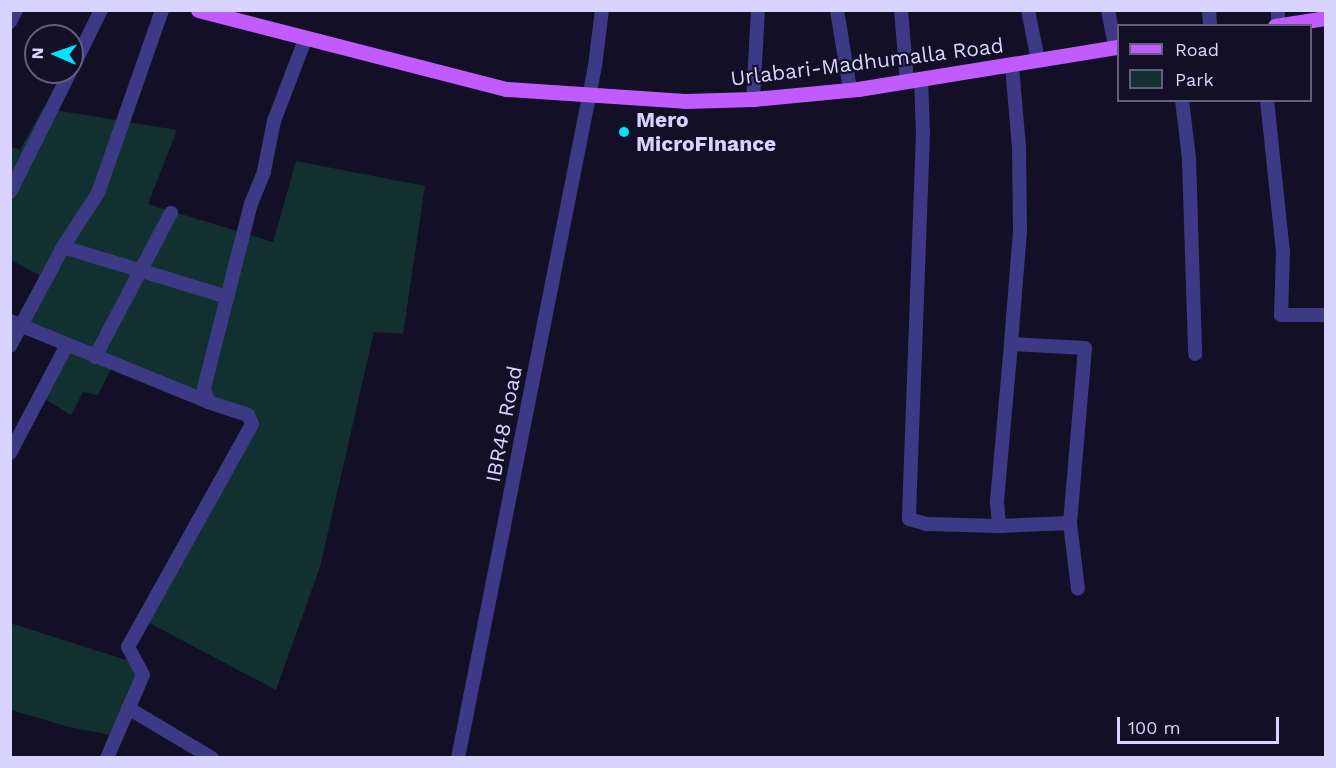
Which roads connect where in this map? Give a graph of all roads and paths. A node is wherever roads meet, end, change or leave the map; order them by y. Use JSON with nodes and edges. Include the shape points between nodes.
{"nodes":[{"id":1,"x":15,"y":10,"type":"edge"},
{"id":2,"x":101,"y":10,"type":"edge"},
{"id":3,"x":162,"y":10,"type":"edge"},
{"id":4,"x":198,"y":10,"type":"edge"},
{"id":5,"x":602,"y":10,"type":"edge"},
{"id":6,"x":758,"y":10,"type":"edge"},
{"id":7,"x":837,"y":10,"type":"edge"},
{"id":8,"x":901,"y":10,"type":"edge"},
{"id":9,"x":1028,"y":10,"type":"edge"},
{"id":10,"x":1108,"y":10,"type":"edge"},
{"id":11,"x":1326,"y":18,"type":"edge"},
{"id":12,"x":10,"y":22,"type":"edge"},
{"id":13,"x":1283,"y":24,"type":"edge"},
{"id":14,"x":305,"y":40,"type":"junction"},
{"id":15,"x":84,"y":44,"type":"edge"},
{"id":16,"x":1117,"y":47,"type":"edge"},
{"id":17,"x":1038,"y":60,"type":"junction"},
{"id":18,"x":1012,"y":66,"type":"junction"},
{"id":19,"x":914,"y":80,"type":"junction"},
{"id":20,"x":63,"y":84,"type":"edge"},
{"id":21,"x":850,"y":89,"type":"junction"},
{"id":22,"x":589,"y":97,"type":"junction"},
{"id":23,"x":753,"y":99,"type":"junction"},
{"id":24,"x":1182,"y":102,"type":"edge"},
{"id":25,"x":1267,"y":102,"type":"edge"},
{"id":26,"x":15,"y":171,"type":"edge"},
{"id":27,"x":10,"y":192,"type":"edge"},
{"id":28,"x":171,"y":213,"type":"dead end"},
{"id":29,"x":63,"y":247,"type":"junction"},
{"id":30,"x":139,"y":272,"type":"junction"},
{"id":31,"x":228,"y":297,"type":"junction"},
{"id":32,"x":1326,"y":315,"type":"edge"},
{"id":33,"x":16,"y":323,"type":"edge"},
{"id":34,"x":1011,"y":344,"type":"junction"},
{"id":35,"x":67,"y":345,"type":"junction"},
{"id":36,"x":10,"y":346,"type":"edge"},
{"id":37,"x":1195,"y":354,"type":"dead end"},
{"id":38,"x":95,"y":357,"type":"junction"},
{"id":39,"x":208,"y":402,"type":"junction"},
{"id":40,"x":10,"y":453,"type":"edge"},
{"id":41,"x":1070,"y":523,"type":"junction"},
{"id":42,"x":999,"y":526,"type":"junction"},
{"id":43,"x":1078,"y":589,"type":"dead end"},
{"id":44,"x":128,"y":708,"type":"junction"},
{"id":45,"x":107,"y":758,"type":"edge"},
{"id":46,"x":212,"y":758,"type":"edge"},
{"id":47,"x":458,"y":758,"type":"edge"}],
"edges":[{"from":1,"to":12,"type":"street"},
{"from":2,"to":15,"type":"street"},
{"from":3,"to":29,"type":"street","via":[[98,194]]},
{"from":4,"to":14,"type":"main road","name":"Urlabari-Madhumalla Road"},
{"from":5,"to":22,"type":"street","name":"IBR48 Road"},
{"from":6,"to":23,"type":"street"},
{"from":7,"to":21,"type":"street"},
{"from":8,"to":19,"type":"street"},
{"from":9,"to":17,"type":"street"},
{"from":10,"to":16,"type":"street"},
{"from":11,"to":13,"type":"main road"},
{"from":14,"to":22,"type":"main road","name":"Urlabari-Madhumalla Road","via":[[506,89]]},
{"from":14,"to":31,"type":"street","via":[[273,121],[264,171],[251,204]]},
{"from":16,"to":17,"type":"main road","name":"Urlabari-Madhumalla Road"},
{"from":17,"to":18,"type":"main road","name":"Urlabari-Madhumalla Road"},
{"from":18,"to":19,"type":"main road","name":"Urlabari-Madhumalla Road"},
{"from":18,"to":34,"type":"street","via":[[1019,148],[1020,231]]},
{"from":19,"to":21,"type":"main road","name":"Urlabari-Madhumalla Road"},
{"from":19,"to":42,"type":"street","via":[[923,133],[909,519],[927,524]]},
{"from":20,"to":26,"type":"street"},
{"from":21,"to":23,"type":"main road","name":"Urlabari-Madhumalla Road"},
{"from":22,"to":23,"type":"main road","name":"Urlabari-Madhumalla Road"},
{"from":22,"to":47,"type":"street","name":"IBR48 Road"},
{"from":24,"to":37,"type":"street","via":[[1189,159]]},
{"from":25,"to":32,"type":"street","via":[[1283,251],[1281,315]]},
{"from":26,"to":27,"type":"street"},
{"from":28,"to":30,"type":"street"},
{"from":29,"to":30,"type":"street"},
{"from":29,"to":33,"type":"street"},
{"from":30,"to":31,"type":"street"},
{"from":30,"to":38,"type":"street"},
{"from":31,"to":39,"type":"street","via":[[204,388]]},
{"from":33,"to":35,"type":"street"},
{"from":33,"to":36,"type":"street"},
{"from":34,"to":41,"type":"street","via":[[1085,348]]},
{"from":34,"to":42,"type":"street","via":[[997,502]]},
{"from":35,"to":38,"type":"street"},
{"from":35,"to":40,"type":"street"},
{"from":38,"to":39,"type":"street"},
{"from":39,"to":44,"type":"street","via":[[248,415],[252,424],[128,647],[143,675]]},
{"from":41,"to":42,"type":"street"},
{"from":41,"to":43,"type":"street"},
{"from":44,"to":45,"type":"street"},
{"from":44,"to":46,"type":"street"}]}
